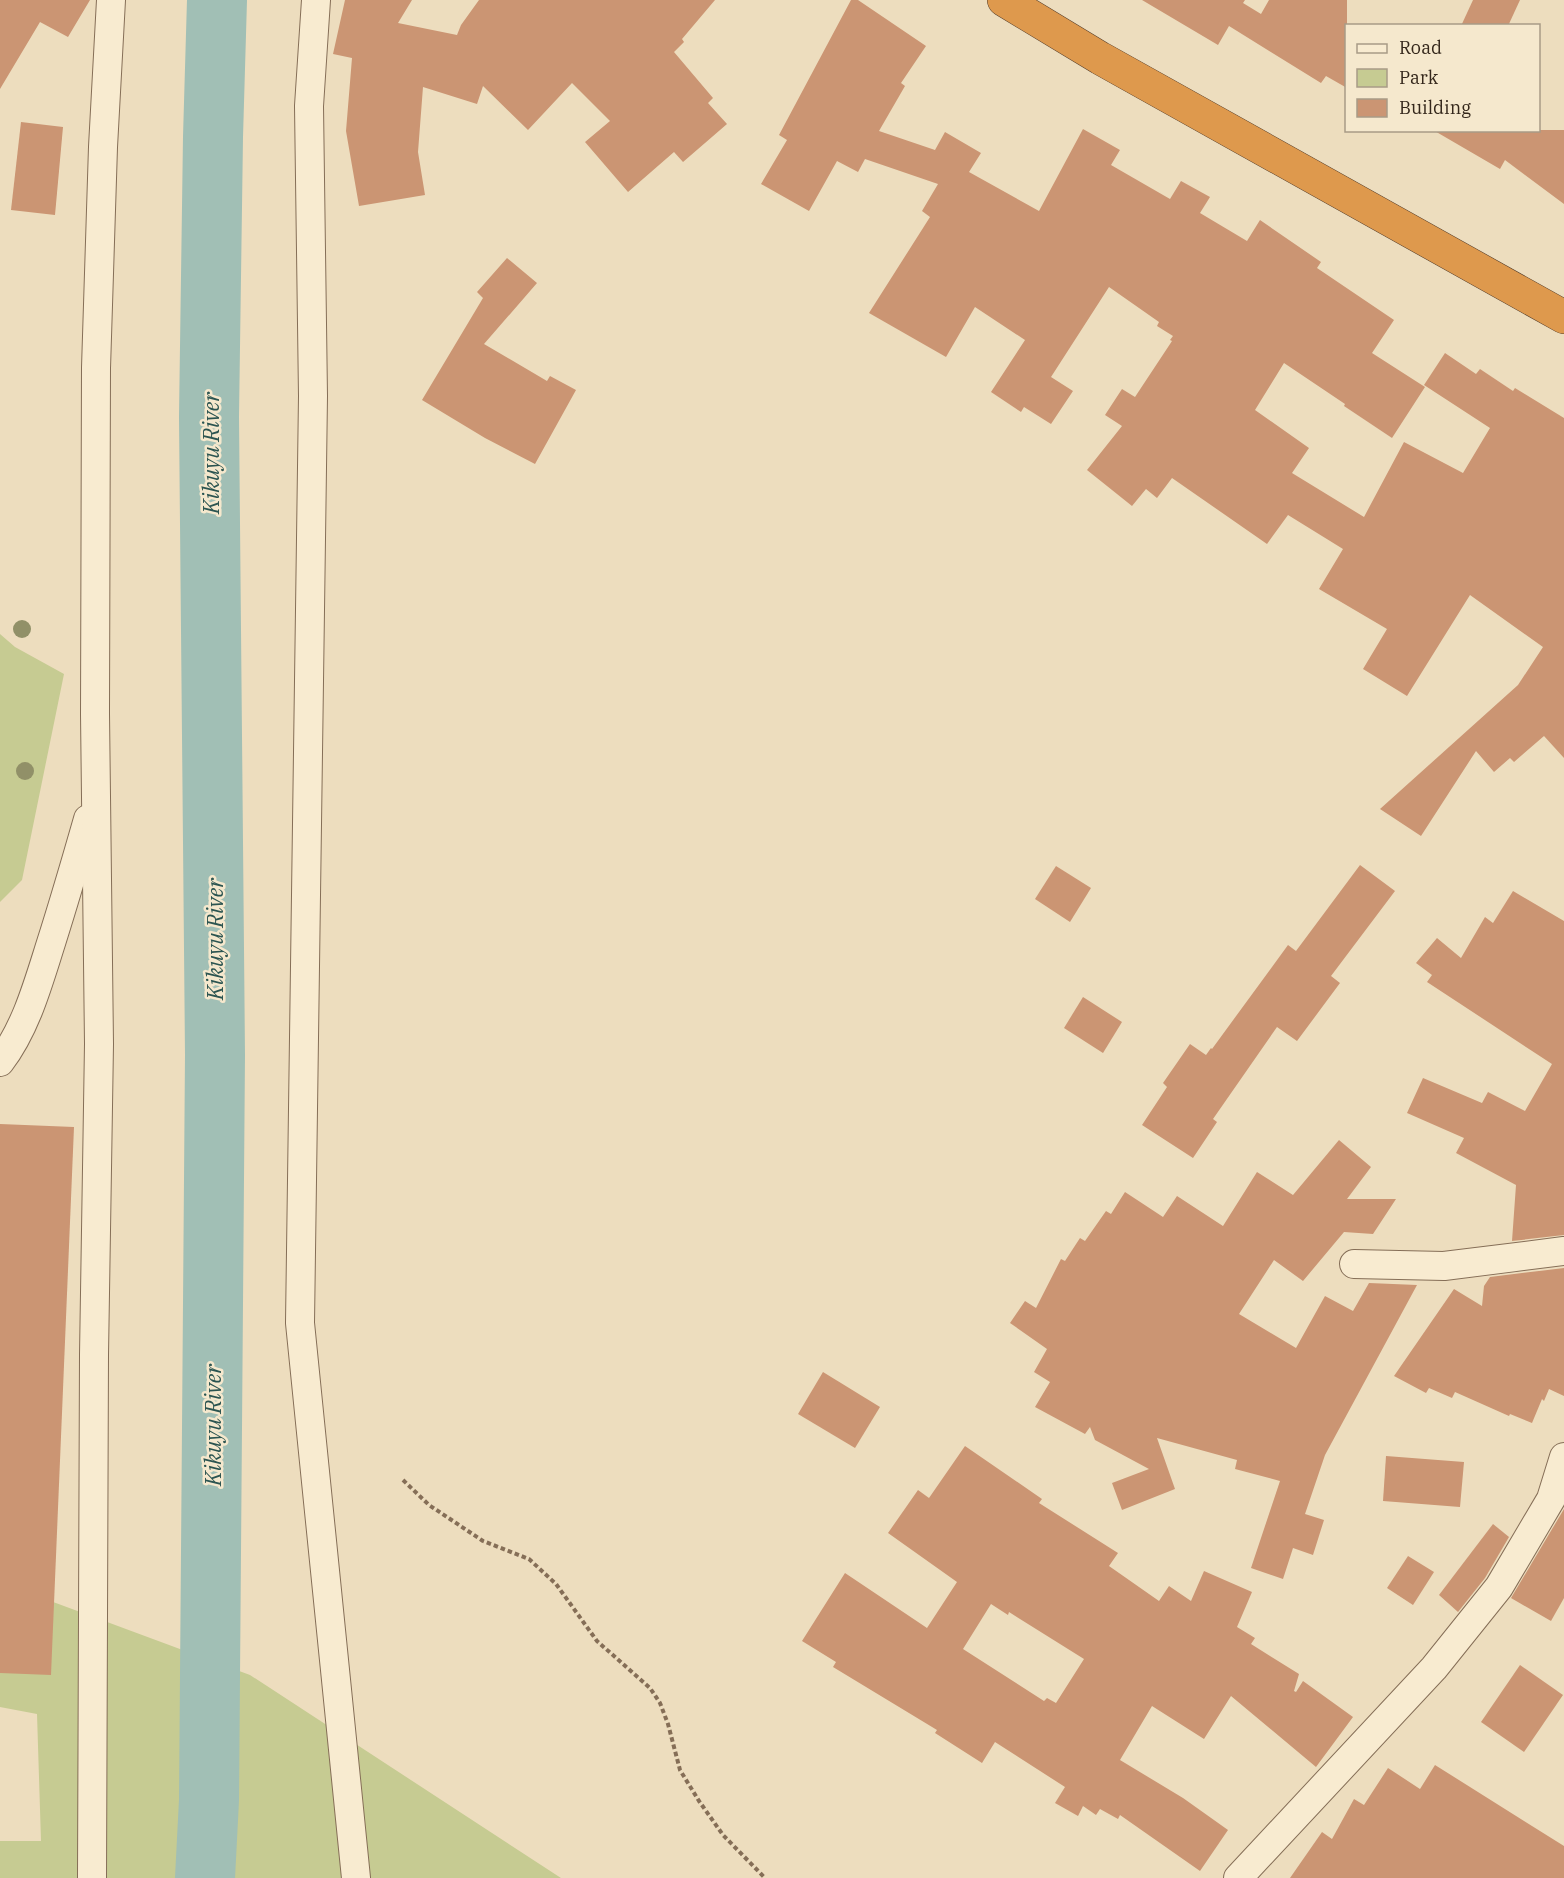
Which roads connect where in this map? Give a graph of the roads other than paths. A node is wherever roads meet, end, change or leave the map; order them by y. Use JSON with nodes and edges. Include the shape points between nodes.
{"nodes":[{"id":1,"x":111,"y":0,"type":"edge"},
{"id":2,"x":316,"y":0,"type":"edge"},
{"id":3,"x":1004,"y":0,"type":"edge"},
{"id":4,"x":1564,"y":316,"type":"edge"},
{"id":5,"x":96,"y":790,"type":"junction"},
{"id":6,"x":0,"y":1062,"type":"edge"},
{"id":7,"x":1564,"y":1251,"type":"edge"},
{"id":8,"x":1354,"y":1264,"type":"dead end"},
{"id":9,"x":1564,"y":1456,"type":"edge"},
{"id":10,"x":92,"y":1878,"type":"edge"},
{"id":11,"x":356,"y":1878,"type":"edge"},
{"id":12,"x":1238,"y":1878,"type":"edge"}],
"edges":[{"from":1,"to":5,"type":"street","via":[[96,368]]},
{"from":2,"to":11,"type":"street","via":[[309,106],[313,396],[300,1323]]},
{"from":3,"to":4,"type":"highway","via":[[1100,58]]},
{"from":5,"to":6,"type":"street","via":[[44,966],[25,1018]]},
{"from":5,"to":10,"type":"street","via":[[99,1044]]},
{"from":7,"to":8,"type":"street","via":[[1444,1266]]},
{"from":9,"to":12,"type":"street","via":[[1551,1499],[1499,1587],[1434,1668]]}]}
